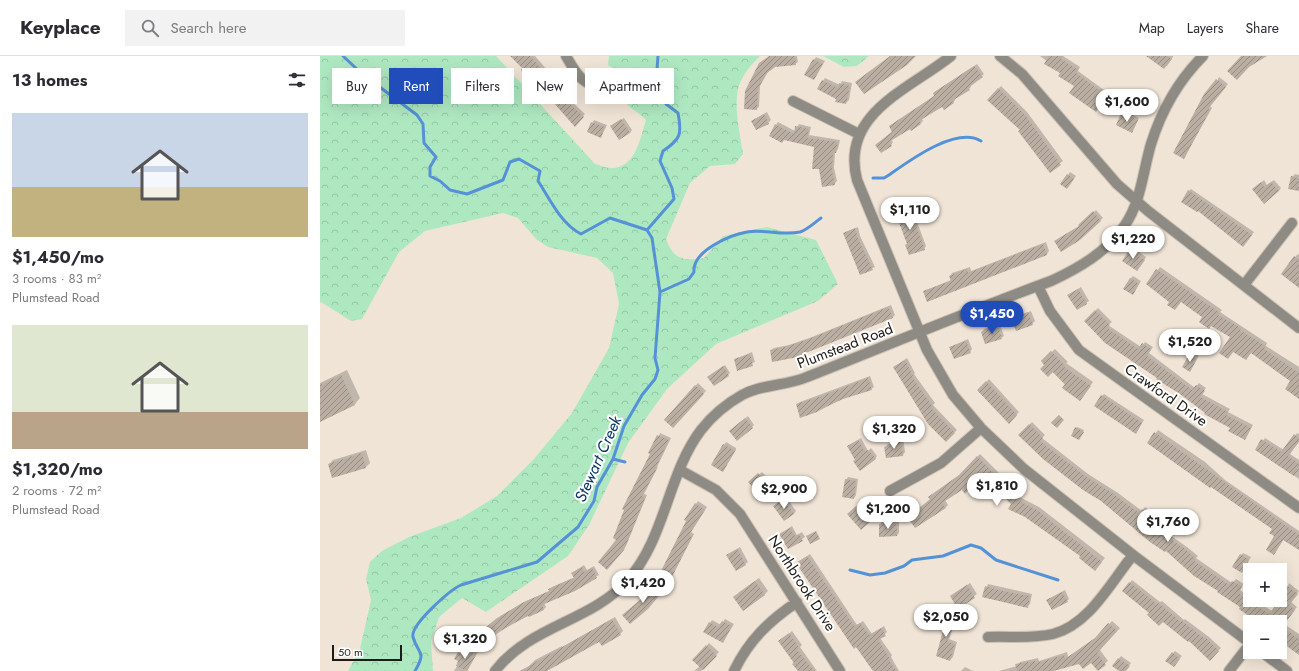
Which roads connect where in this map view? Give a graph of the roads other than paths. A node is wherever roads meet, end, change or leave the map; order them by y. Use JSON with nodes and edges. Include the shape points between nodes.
{"nodes":[{"id":1,"x":566,"y":56,"type":"edge"},
{"id":2,"x":951,"y":56,"type":"edge"},
{"id":3,"x":1000,"y":56,"type":"edge"},
{"id":4,"x":1201,"y":57,"type":"edge"},
{"id":5,"x":585,"y":82,"type":"edge"},
{"id":6,"x":793,"y":101,"type":"dead end"},
{"id":7,"x":859,"y":134,"type":"junction"},
{"id":8,"x":1137,"y":201,"type":"junction"},
{"id":9,"x":1292,"y":222,"type":"dead end"},
{"id":10,"x":1244,"y":285,"type":"junction"},
{"id":11,"x":1038,"y":286,"type":"junction"},
{"id":12,"x":1299,"y":328,"type":"edge"},
{"id":13,"x":920,"y":333,"type":"junction"},
{"id":14,"x":981,"y":428,"type":"junction"},
{"id":15,"x":680,"y":470,"type":"junction"},
{"id":16,"x":890,"y":491,"type":"dead end"},
{"id":17,"x":1299,"y":508,"type":"edge"},
{"id":18,"x":1133,"y":555,"type":"junction"},
{"id":19,"x":797,"y":602,"type":"junction"},
{"id":20,"x":988,"y":637,"type":"dead end"},
{"id":21,"x":1243,"y":638,"type":"edge"},
{"id":22,"x":1243,"y":652,"type":"edge"},
{"id":23,"x":1271,"y":659,"type":"edge"},
{"id":24,"x":495,"y":671,"type":"edge"},
{"id":25,"x":734,"y":671,"type":"edge"},
{"id":26,"x":840,"y":671,"type":"edge"},
{"id":27,"x":1229,"y":671,"type":"edge"},
{"id":28,"x":1287,"y":671,"type":"edge"}],
"edges":[{"from":1,"to":5,"type":"street","via":[[577,75]]},
{"from":2,"to":7,"type":"street","via":[[877,110]]},
{"from":3,"to":8,"type":"street","via":[[1022,74],[1106,173]]},
{"from":4,"to":8,"type":"street","name":"Plumstead Road","via":[[1180,84],[1159,122]]},
{"from":6,"to":7,"type":"street"},
{"from":7,"to":13,"type":"street","via":[[854,157],[857,180]]},
{"from":8,"to":10,"type":"street"},
{"from":8,"to":11,"type":"street","name":"Plumstead Road","via":[[1126,224],[1090,261]]},
{"from":9,"to":10,"type":"street"},
{"from":10,"to":12,"type":"street"},
{"from":11,"to":13,"type":"street","name":"Plumstead Road"},
{"from":11,"to":17,"type":"street","name":"Crawford Drive","via":[[1050,311],[1080,350]]},
{"from":13,"to":14,"type":"street","via":[[946,385]]},
{"from":13,"to":15,"type":"street","name":"Plumstead Road","via":[[803,379],[742,395],[714,416],[701,430]]},
{"from":14,"to":16,"type":"street","via":[[941,463]]},
{"from":14,"to":18,"type":"street","via":[[1024,469]]},
{"from":15,"to":19,"type":"street","name":"Northbrook Drive","via":[[716,490],[730,502]]},
{"from":15,"to":24,"type":"street","name":"Plumstead Road","via":[[651,545],[628,580],[607,598],[521,644]]},
{"from":18,"to":20,"type":"street","via":[[1085,616],[1071,627],[1036,636]]},
{"from":18,"to":21,"type":"street"},
{"from":19,"to":25,"type":"street","via":[[777,615],[757,634]]},
{"from":19,"to":26,"type":"street","name":"Northbrook Drive"},
{"from":22,"to":27,"type":"street"},
{"from":23,"to":28,"type":"street"}]}
